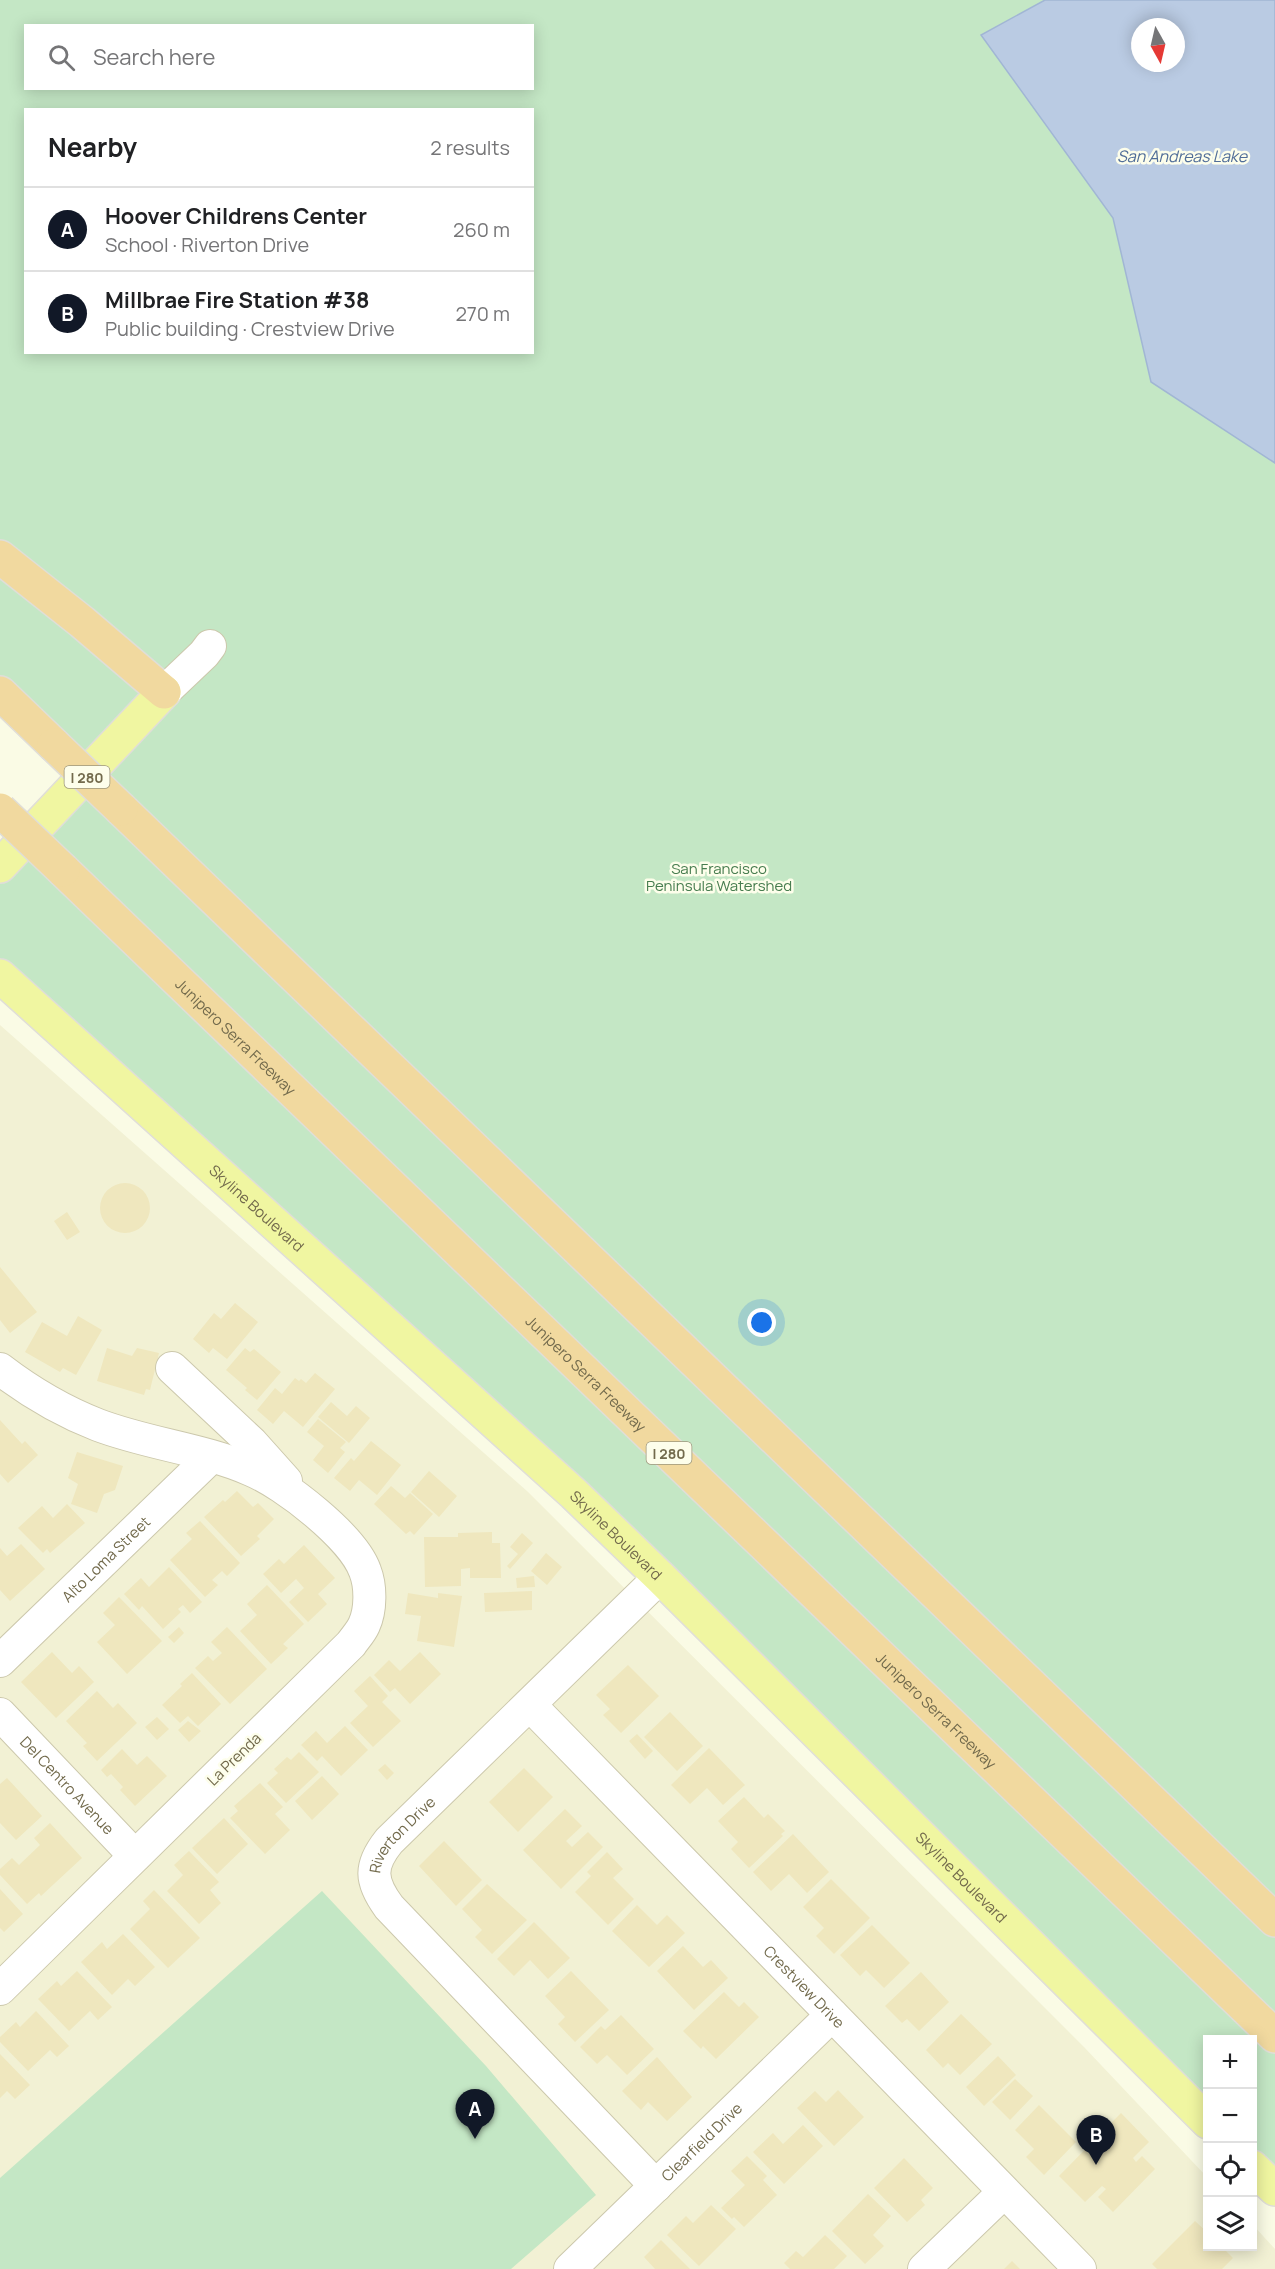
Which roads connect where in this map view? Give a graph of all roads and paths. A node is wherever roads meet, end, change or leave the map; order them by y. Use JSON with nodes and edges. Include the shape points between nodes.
{"nodes":[{"id":1,"x":0,"y":557,"type":"edge"},
{"id":2,"x":210,"y":646,"type":"dead end"},
{"id":3,"x":164,"y":692,"type":"junction"},
{"id":4,"x":0,"y":693,"type":"edge"},
{"id":5,"x":0,"y":810,"type":"edge"},
{"id":6,"x":0,"y":866,"type":"edge"},
{"id":7,"x":0,"y":976,"type":"edge"},
{"id":8,"x":172,"y":1368,"type":"dead end"},
{"id":9,"x":0,"y":1369,"type":"edge"},
{"id":10,"x":211,"y":1457,"type":"junction"},
{"id":11,"x":308,"y":1506,"type":"junction"},
{"id":12,"x":660,"y":1577,"type":"junction"},
{"id":13,"x":0,"y":1661,"type":"edge"},
{"id":14,"x":530,"y":1705,"type":"junction"},
{"id":15,"x":0,"y":1714,"type":"edge"},
{"id":16,"x":135,"y":1856,"type":"junction"},
{"id":17,"x":1275,"y":1920,"type":"edge"},
{"id":18,"x":0,"y":1989,"type":"edge"},
{"id":19,"x":832,"y":2015,"type":"junction"},
{"id":20,"x":1275,"y":2036,"type":"edge"},
{"id":21,"x":1203,"y":2117,"type":"edge"},
{"id":22,"x":1257,"y":2172,"type":"edge"},
{"id":23,"x":656,"y":2186,"type":"junction"},
{"id":24,"x":1275,"y":2189,"type":"edge"},
{"id":25,"x":1004,"y":2192,"type":"junction"},
{"id":26,"x":570,"y":2269,"type":"edge"},
{"id":27,"x":924,"y":2269,"type":"edge"},
{"id":28,"x":1080,"y":2269,"type":"edge"}],
"edges":[{"from":1,"to":3,"type":"highway"},
{"from":2,"to":3,"type":"street"},
{"from":3,"to":6,"type":"main road"},
{"from":4,"to":17,"type":"highway","number":"I 280","bridge":true},
{"from":5,"to":20,"type":"highway","name":"Junipero Serra Freeway","number":"I 280","bridge":true},
{"from":7,"to":12,"type":"main road","name":"Skyline Boulevard","via":[[489,1416]]},
{"from":8,"to":11,"type":"street","name":"La Prenda","via":[[252,1443]]},
{"from":9,"to":10,"type":"street","name":"La Prenda","via":[[60,1409],[100,1426]]},
{"from":10,"to":11,"type":"street","name":"La Prenda","via":[[274,1481]]},
{"from":10,"to":13,"type":"street","name":"Alto Loma Street"},
{"from":11,"to":16,"type":"street","name":"La Prenda","via":[[351,1548],[365,1571],[369,1597],[365,1624],[351,1644]]},
{"from":12,"to":14,"type":"street","name":"Riverton Drive"},
{"from":12,"to":21,"type":"main road","name":"Skyline Boulevard"},
{"from":14,"to":19,"type":"street","name":"Crestview Drive"},
{"from":14,"to":23,"type":"street","name":"Riverton Drive","via":[[389,1841],[378,1855],[373,1874],[389,1907]]},
{"from":15,"to":16,"type":"street","name":"Del Centro Avenue"},
{"from":16,"to":18,"type":"street","name":"La Prenda"},
{"from":19,"to":23,"type":"street","name":"Clearfield Drive"},
{"from":19,"to":25,"type":"street","name":"Crestview Drive"},
{"from":22,"to":24,"type":"main road"},
{"from":23,"to":26,"type":"street","name":"Clearfield Drive"},
{"from":25,"to":27,"type":"street"},
{"from":25,"to":28,"type":"street","name":"Crestview Drive"}]}
